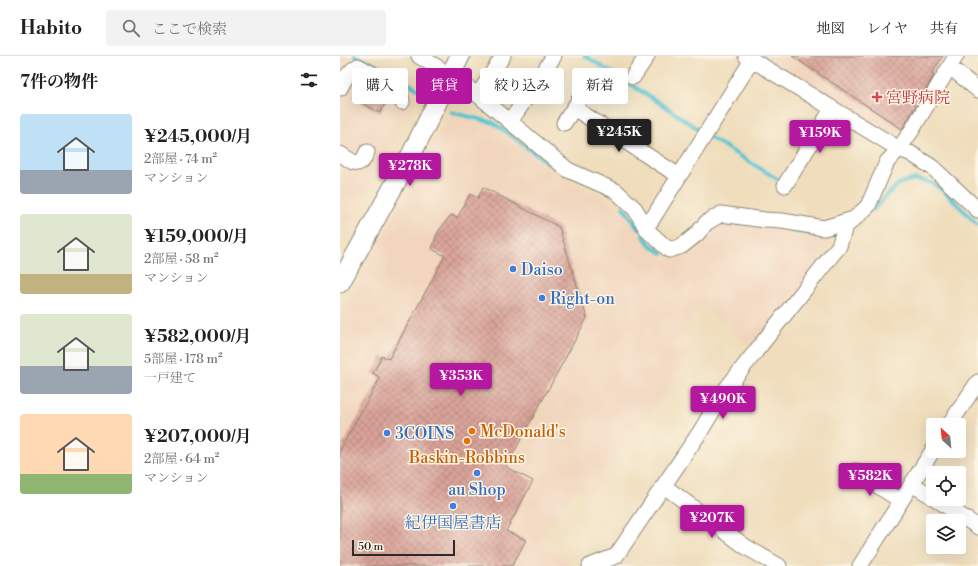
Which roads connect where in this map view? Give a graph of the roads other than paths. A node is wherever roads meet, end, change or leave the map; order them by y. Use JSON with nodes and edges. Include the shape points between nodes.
{"nodes":[{"id":1,"x":419,"y":56,"type":"edge"},
{"id":2,"x":460,"y":56,"type":"edge"},
{"id":3,"x":503,"y":56,"type":"edge"},
{"id":4,"x":554,"y":56,"type":"edge"},
{"id":5,"x":647,"y":56,"type":"edge"},
{"id":6,"x":749,"y":58,"type":"edge"},
{"id":7,"x":953,"y":61,"type":"edge"},
{"id":8,"x":439,"y":68,"type":"edge"},
{"id":9,"x":454,"y":68,"type":"edge"},
{"id":10,"x":352,"y":70,"type":"edge"},
{"id":11,"x":633,"y":78,"type":"dead end"},
{"id":12,"x":340,"y":88,"type":"edge"},
{"id":13,"x":978,"y":90,"type":"edge"},
{"id":14,"x":472,"y":91,"type":"edge"},
{"id":15,"x":478,"y":95,"type":"junction"},
{"id":16,"x":436,"y":104,"type":"edge"},
{"id":17,"x":832,"y":109,"type":"junction"},
{"id":18,"x":510,"y":122,"type":"junction"},
{"id":19,"x":564,"y":123,"type":"dead end"},
{"id":20,"x":899,"y":149,"type":"junction"},
{"id":21,"x":367,"y":152,"type":"dead end"},
{"id":22,"x":340,"y":154,"type":"edge"},
{"id":23,"x":679,"y":176,"type":"junction"},
{"id":24,"x":785,"y":185,"type":"dead end"},
{"id":25,"x":978,"y":210,"type":"edge"},
{"id":26,"x":651,"y":221,"type":"dead end"},
{"id":27,"x":850,"y":223,"type":"junction"},
{"id":28,"x":340,"y":283,"type":"edge"},
{"id":29,"x":978,"y":382,"type":"edge"},
{"id":30,"x":954,"y":418,"type":"edge"},
{"id":31,"x":928,"y":458,"type":"edge"},
{"id":32,"x":855,"y":471,"type":"dead end"},
{"id":33,"x":912,"y":484,"type":"junction"},
{"id":34,"x":664,"y":486,"type":"junction"},
{"id":35,"x":926,"y":493,"type":"edge"},
{"id":36,"x":901,"y":501,"type":"junction"},
{"id":37,"x":946,"y":506,"type":"edge"},
{"id":38,"x":978,"y":527,"type":"edge"},
{"id":39,"x":590,"y":566,"type":"edge"},
{"id":40,"x":779,"y":566,"type":"edge"},
{"id":41,"x":860,"y":566,"type":"edge"}],
"edges":[{"from":1,"to":8,"type":"street"},
{"from":2,"to":9,"type":"main road"},
{"from":3,"to":15,"type":"street"},
{"from":4,"to":18,"type":"street"},
{"from":5,"to":11,"type":"street"},
{"from":6,"to":17,"type":"street"},
{"from":6,"to":23,"type":"street"},
{"from":7,"to":13,"type":"street"},
{"from":7,"to":20,"type":"street"},
{"from":10,"to":12,"type":"street"},
{"from":14,"to":15,"type":"street"},
{"from":15,"to":18,"type":"street"},
{"from":16,"to":28,"type":"main road"},
{"from":17,"to":20,"type":"street"},
{"from":17,"to":24,"type":"street"},
{"from":18,"to":27,"type":"street","via":[[568,170],[616,191],[635,209],[648,230],[669,250],[682,246],[706,223],[721,214],[824,228]]},
{"from":19,"to":23,"type":"street","via":[[577,102]]},
{"from":20,"to":25,"type":"street","via":[[932,167]]},
{"from":20,"to":27,"type":"street","via":[[887,162],[868,206]]},
{"from":21,"to":22,"type":"street","via":[[358,163]]},
{"from":23,"to":26,"type":"street"},
{"from":27,"to":34,"type":"street","via":[[838,246],[726,389]]},
{"from":29,"to":30,"type":"street"},
{"from":31,"to":33,"type":"street"},
{"from":32,"to":36,"type":"street"},
{"from":33,"to":35,"type":"street"},
{"from":33,"to":36,"type":"street"},
{"from":34,"to":39,"type":"street","via":[[616,556]]},
{"from":34,"to":40,"type":"street","via":[[746,547]]},
{"from":36,"to":41,"type":"street"},
{"from":37,"to":38,"type":"street"}]}
